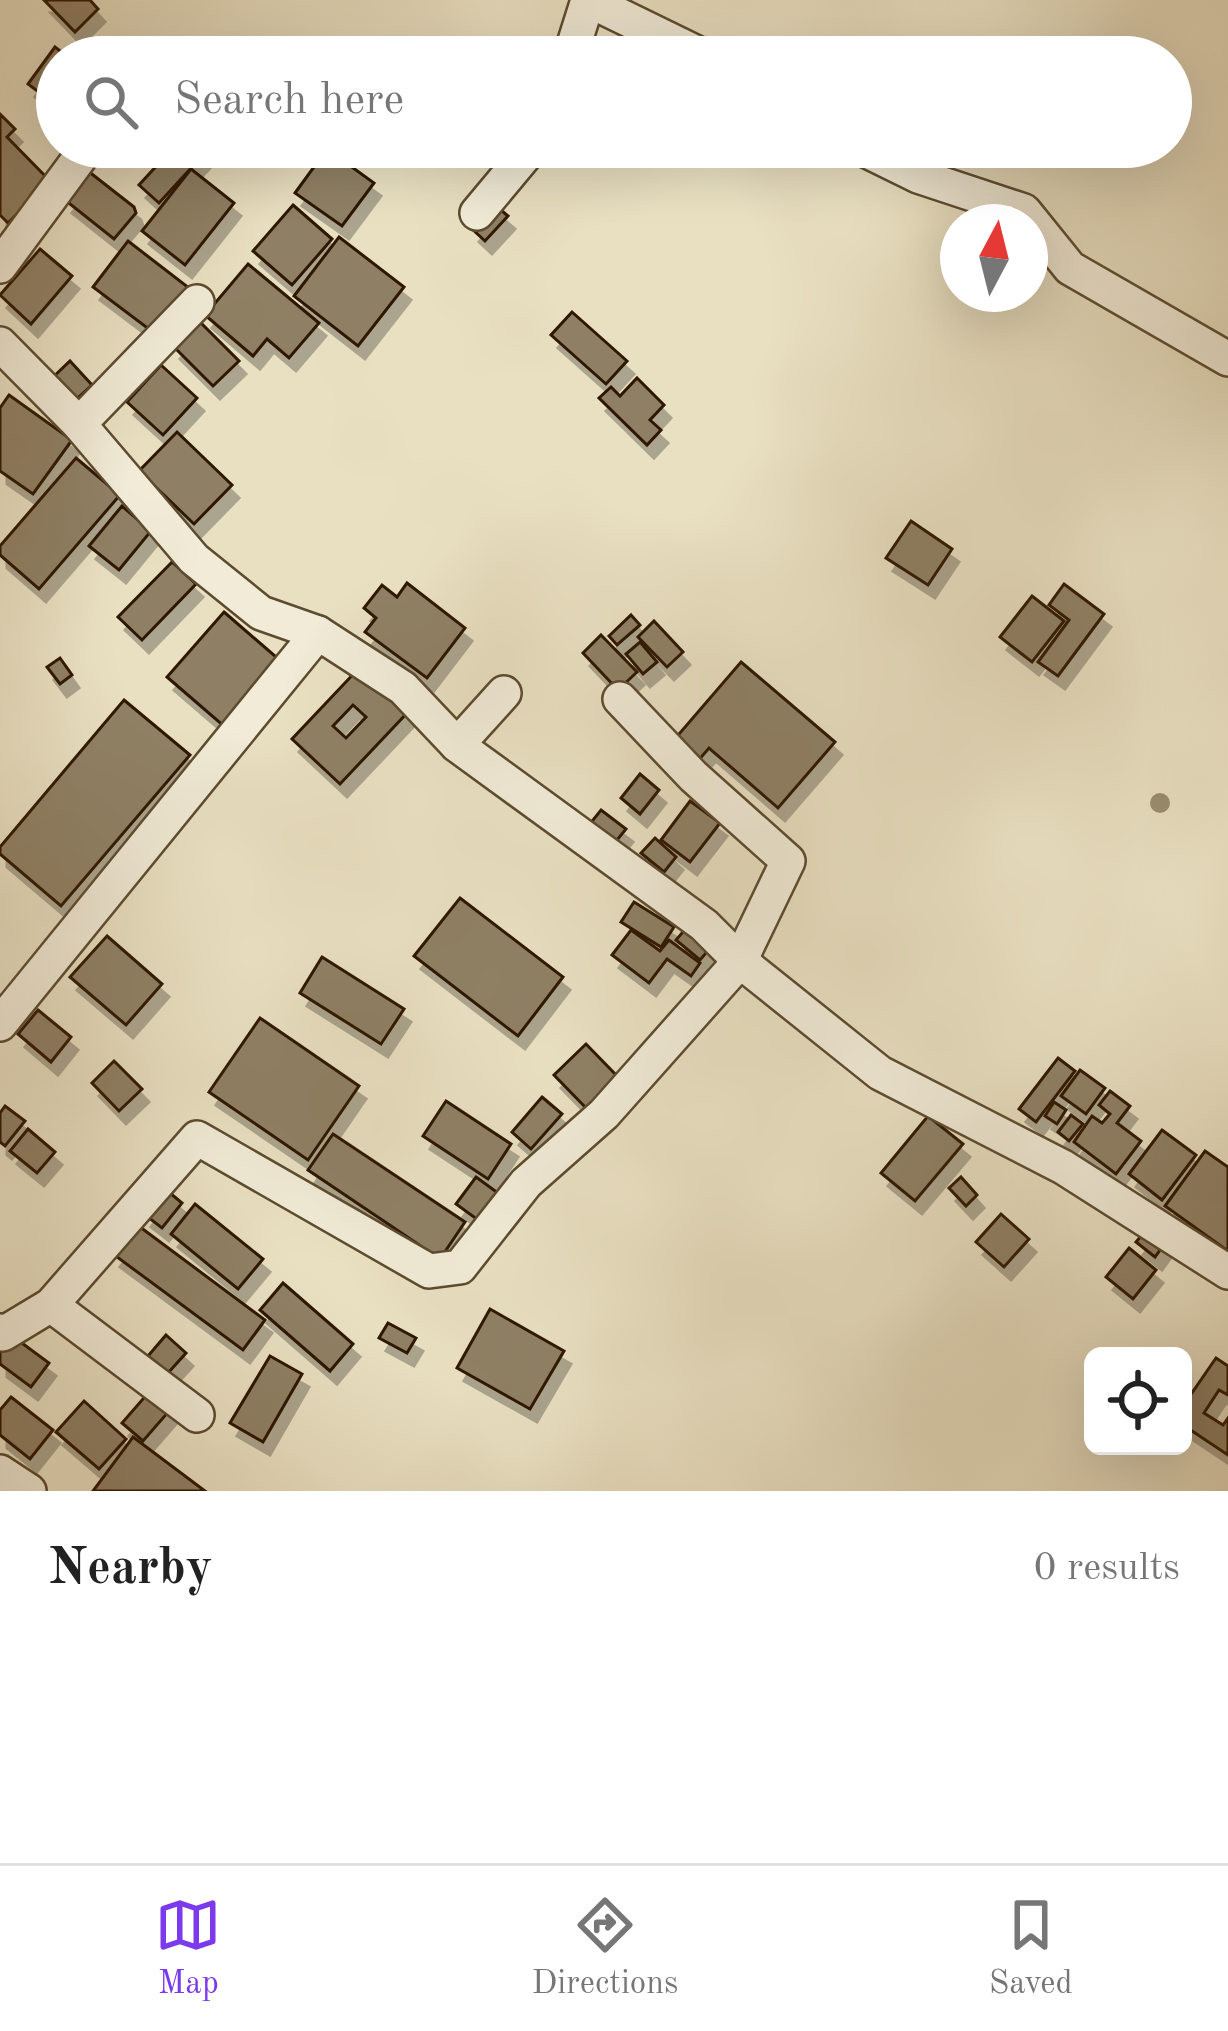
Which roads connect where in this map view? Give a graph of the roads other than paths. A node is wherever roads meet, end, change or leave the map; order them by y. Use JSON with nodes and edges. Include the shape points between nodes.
{"nodes":[{"id":1,"x":576,"y":36,"type":"edge"},
{"id":2,"x":662,"y":36,"type":"edge"},
{"id":3,"x":72,"y":168,"type":"edge"},
{"id":4,"x":514,"y":168,"type":"edge"},
{"id":5,"x":901,"y":168,"type":"edge"},
{"id":6,"x":477,"y":213,"type":"dead end"},
{"id":7,"x":0,"y":266,"type":"edge"},
{"id":8,"x":197,"y":302,"type":"dead end"},
{"id":9,"x":1228,"y":359,"type":"edge"},
{"id":10,"x":6,"y":366,"type":"edge"},
{"id":11,"x":79,"y":424,"type":"junction"},
{"id":12,"x":318,"y":633,"type":"junction"},
{"id":13,"x":504,"y":693,"type":"dead end"},
{"id":14,"x":620,"y":698,"type":"dead end"},
{"id":15,"x":457,"y":745,"type":"junction"},
{"id":16,"x":740,"y":961,"type":"junction"},
{"id":17,"x":0,"y":1024,"type":"edge"},
{"id":18,"x":1228,"y":1273,"type":"edge"},
{"id":19,"x":52,"y":1305,"type":"junction"},
{"id":20,"x":0,"y":1331,"type":"edge"},
{"id":21,"x":197,"y":1415,"type":"dead end"},
{"id":22,"x":0,"y":1472,"type":"edge"},
{"id":23,"x":28,"y":1491,"type":"edge"}],
"edges":[{"from":1,"to":2,"type":"street","via":[[587,0]]},
{"from":3,"to":7,"type":"street"},
{"from":4,"to":6,"type":"street"},
{"from":5,"to":9,"type":"street","via":[[1024,211],[1070,268]]},
{"from":8,"to":11,"type":"street"},
{"from":10,"to":11,"type":"street"},
{"from":11,"to":12,"type":"street","via":[[194,559],[261,613]]},
{"from":12,"to":15,"type":"street","via":[[403,688]]},
{"from":12,"to":17,"type":"street"},
{"from":13,"to":15,"type":"street"},
{"from":14,"to":16,"type":"street","via":[[788,861]]},
{"from":15,"to":16,"type":"street","via":[[686,911]]},
{"from":16,"to":18,"type":"street","via":[[880,1073],[1063,1167]]},
{"from":16,"to":19,"type":"street","via":[[604,1114],[526,1183],[460,1267],[429,1270],[197,1138]]},
{"from":19,"to":20,"type":"street"},
{"from":19,"to":21,"type":"street"},
{"from":22,"to":23,"type":"street"}]}
